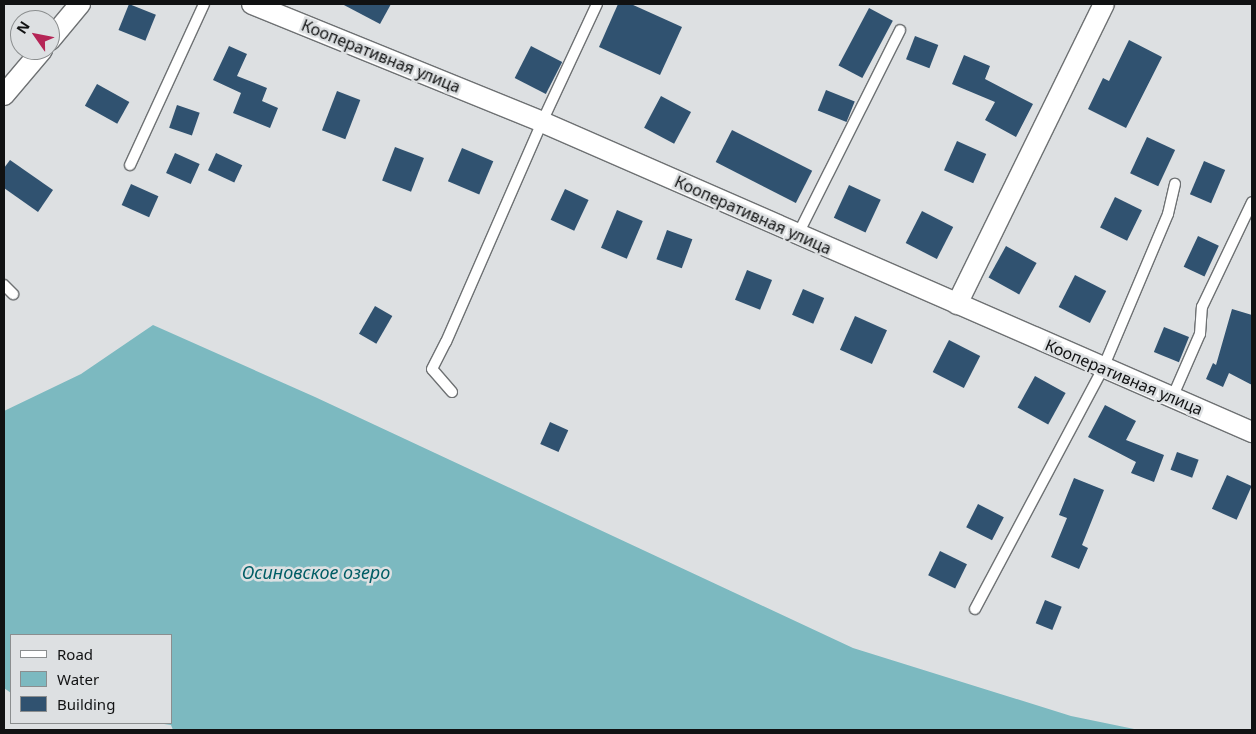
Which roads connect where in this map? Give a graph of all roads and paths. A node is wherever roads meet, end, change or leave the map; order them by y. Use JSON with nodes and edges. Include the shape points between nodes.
{"nodes":[{"id":1,"x":80,"y":4,"type":"edge"},
{"id":2,"x":204,"y":4,"type":"edge"},
{"id":3,"x":597,"y":4,"type":"edge"},
{"id":4,"x":1104,"y":4,"type":"edge"},
{"id":5,"x":264,"y":6,"type":"edge"},
{"id":6,"x":60,"y":28,"type":"edge"},
{"id":7,"x":900,"y":30,"type":"dead end"},
{"id":8,"x":34,"y":60,"type":"edge"},
{"id":9,"x":4,"y":96,"type":"edge"},
{"id":10,"x":542,"y":122,"type":"junction"},
{"id":11,"x":130,"y":165,"type":"dead end"},
{"id":12,"x":1175,"y":184,"type":"dead end"},
{"id":13,"x":1252,"y":202,"type":"edge"},
{"id":14,"x":798,"y":234,"type":"junction"},
{"id":15,"x":4,"y":285,"type":"edge"},
{"id":16,"x":13,"y":294,"type":"dead end"},
{"id":17,"x":957,"y":304,"type":"junction"},
{"id":18,"x":1103,"y":368,"type":"junction"},
{"id":19,"x":452,"y":392,"type":"dead end"},
{"id":20,"x":1172,"y":398,"type":"junction"},
{"id":21,"x":1252,"y":432,"type":"edge"},
{"id":22,"x":976,"y":609,"type":"dead end"}],
"edges":[{"from":1,"to":6,"type":"street"},
{"from":2,"to":11,"type":"lane"},
{"from":3,"to":10,"type":"lane"},
{"from":4,"to":17,"type":"street"},
{"from":5,"to":10,"type":"street","name":"Кооперативная улица"},
{"from":7,"to":14,"type":"lane"},
{"from":8,"to":9,"type":"street"},
{"from":10,"to":14,"type":"street","name":"Кооперативная улица"},
{"from":10,"to":19,"type":"lane","via":[[432,369]]},
{"from":12,"to":18,"type":"lane","via":[[1168,214]]},
{"from":13,"to":20,"type":"lane","via":[[1202,307],[1200,334]]},
{"from":14,"to":17,"type":"street","name":"Кооперативная улица"},
{"from":15,"to":16,"type":"lane"},
{"from":17,"to":18,"type":"street","name":"Кооперативная улица"},
{"from":18,"to":20,"type":"street","name":"Кооперативная улица"},
{"from":18,"to":22,"type":"lane"},
{"from":20,"to":21,"type":"street","name":"Кооперативная улица"}]}
